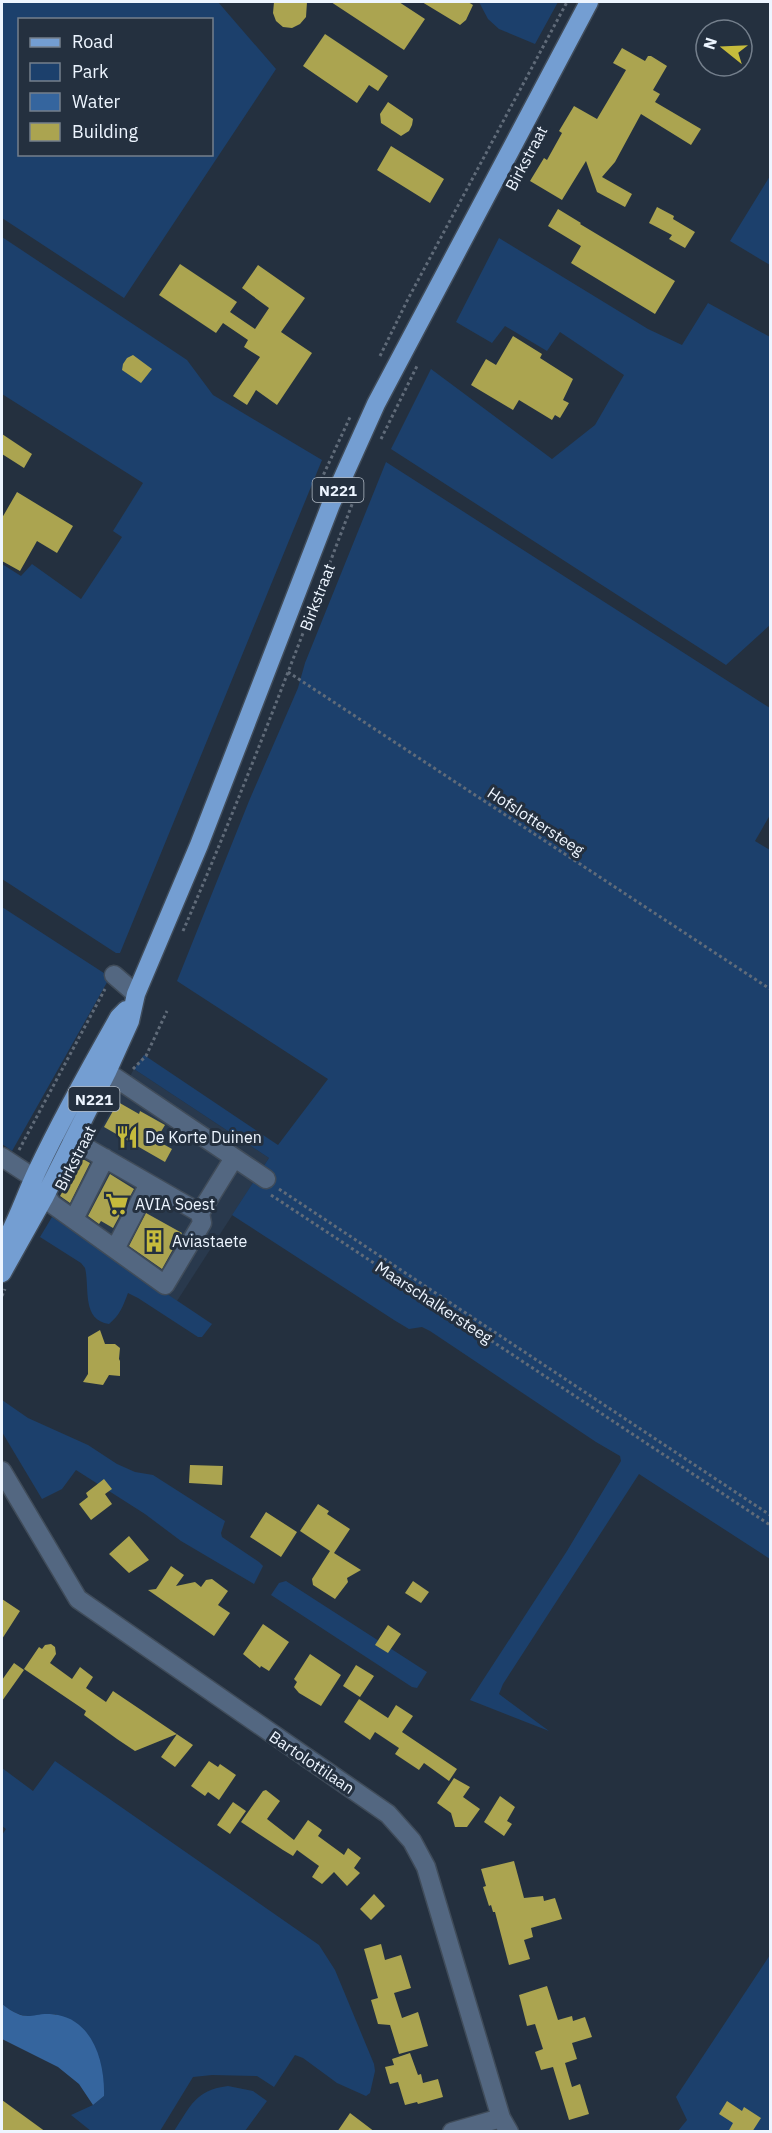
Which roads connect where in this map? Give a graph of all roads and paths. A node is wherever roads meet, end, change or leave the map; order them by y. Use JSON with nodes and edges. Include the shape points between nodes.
{"nodes":[{"id":1,"x":589,"y":2,"type":"edge"},
{"id":2,"x":419,"y":363,"type":"dead end"},
{"id":3,"x":377,"y":448,"type":"dead end"},
{"id":4,"x":358,"y":488,"type":"dead end"},
{"id":5,"x":288,"y":673,"type":"junction"},
{"id":6,"x":179,"y":940,"type":"dead end"},
{"id":7,"x":118,"y":978,"type":"joint"},
{"id":8,"x":771,"y":988,"type":"edge"},
{"id":9,"x":135,"y":997,"type":"junction"},
{"id":10,"x":167,"y":1011,"type":"dead end"},
{"id":11,"x":114,"y":1075,"type":"junction"},
{"id":12,"x":74,"y":1097,"type":"junction"},
{"id":13,"x":77,"y":1142,"type":"junction"},
{"id":14,"x":49,"y":1147,"type":"junction"},
{"id":15,"x":105,"y":1158,"type":"junction"},
{"id":16,"x":234,"y":1158,"type":"junction"},
{"id":17,"x":6,"y":1160,"type":"edge"},
{"id":18,"x":34,"y":1178,"type":"junction"},
{"id":19,"x":268,"y":1181,"type":"junction"},
{"id":20,"x":150,"y":1184,"type":"junction"},
{"id":21,"x":48,"y":1200,"type":"junction"},
{"id":22,"x":200,"y":1213,"type":"junction"},
{"id":23,"x":74,"y":1219,"type":"junction"},
{"id":24,"x":2,"y":1249,"type":"edge"},
{"id":25,"x":115,"y":1249,"type":"junction"},
{"id":26,"x":2,"y":1273,"type":"edge"},
{"id":27,"x":2,"y":1471,"type":"edge"},
{"id":28,"x":771,"y":1515,"type":"edge"},
{"id":29,"x":771,"y":1524,"type":"edge"},
{"id":30,"x":505,"y":2125,"type":"edge"},
{"id":31,"x":452,"y":2132,"type":"edge"}],
"edges":[{"from":1,"to":9,"type":"main road","name":"Birkstraat","number":"N221","via":[[376,404],[331,504],[200,845]]},
{"from":2,"to":3,"type":"path"},
{"from":4,"to":5,"type":"path","name":"Birkstraat"},
{"from":5,"to":6,"type":"path","name":"Birkstraat"},
{"from":5,"to":8,"type":"path","name":"Hofslottersteeg"},
{"from":7,"to":9,"type":"street"},
{"from":7,"to":17,"type":"path","via":[[107,987]]},
{"from":9,"to":11,"type":"main road","name":"Birkstraat","number":"N221"},
{"from":9,"to":12,"type":"main road","name":"Birkstraat","number":"N221","via":[[119,1017]]},
{"from":10,"to":11,"type":"path","via":[[146,1056],[127,1074]]},
{"from":11,"to":13,"type":"main road","name":"Birkstraat","number":"N221"},
{"from":11,"to":16,"type":"street"},
{"from":12,"to":13,"type":"street","via":[[67,1127]]},
{"from":12,"to":14,"type":"main road","name":"Birkstraat","number":"N221"},
{"from":13,"to":14,"type":"street"},
{"from":13,"to":15,"type":"street"},
{"from":13,"to":21,"type":"main road","name":"Birkstraat","number":"N221"},
{"from":14,"to":18,"type":"main road","name":"Birkstraat","number":"N221"},
{"from":15,"to":20,"type":"street"},
{"from":15,"to":23,"type":"street"},
{"from":16,"to":19,"type":"street"},
{"from":16,"to":22,"type":"street"},
{"from":17,"to":18,"type":"street"},
{"from":18,"to":21,"type":"street"},
{"from":18,"to":24,"type":"main road","name":"Birkstraat","number":"N221"},
{"from":19,"to":28,"type":"path","name":"Maarschalkersteeg"},
{"from":19,"to":29,"type":"path","name":"Maarschalkersteeg","via":[[267,1192]]},
{"from":20,"to":22,"type":"street"},
{"from":20,"to":25,"type":"street"},
{"from":21,"to":23,"type":"street"},
{"from":21,"to":26,"type":"main road","name":"Birkstraat","number":"N221"},
{"from":22,"to":25,"type":"street","via":[[202,1223],[165,1286]]},
{"from":23,"to":25,"type":"street"},
{"from":27,"to":30,"type":"street","name":"Bartolottilaan","via":[[78,1599],[388,1814],[412,1841],[426,1867]]},
{"from":30,"to":31,"type":"street"}]}
